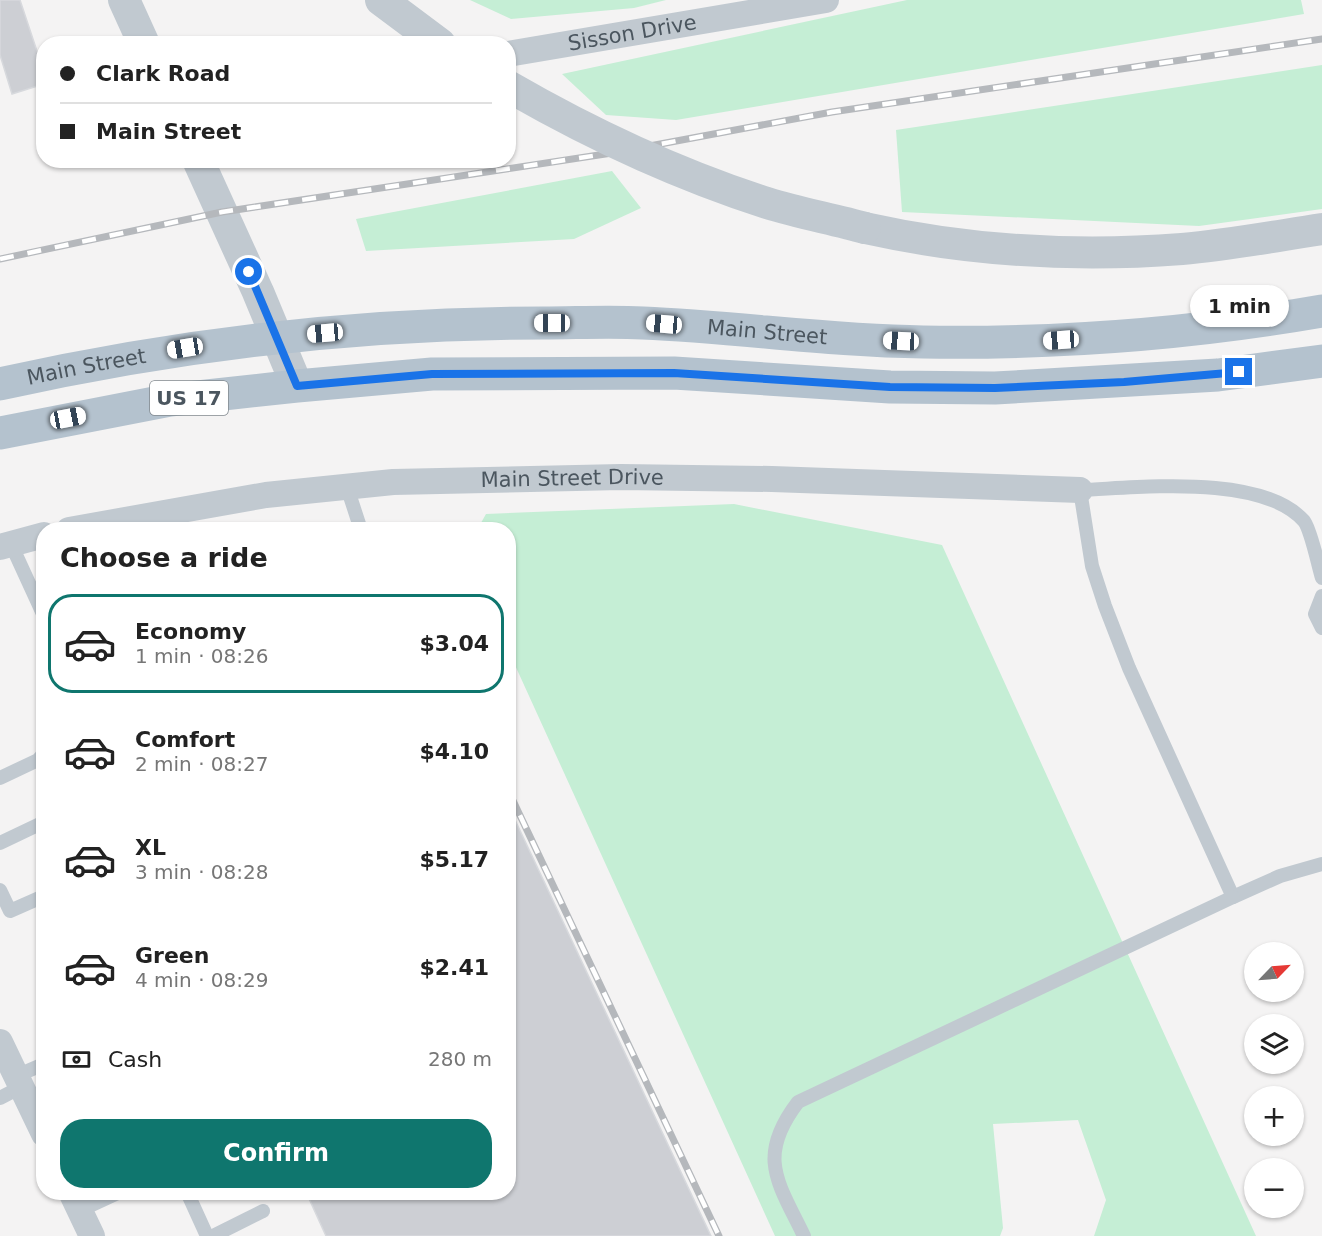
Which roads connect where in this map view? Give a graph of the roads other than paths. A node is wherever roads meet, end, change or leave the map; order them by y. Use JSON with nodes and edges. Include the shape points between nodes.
{"nodes":[{"id":1,"x":124,"y":0,"type":"edge"},
{"id":2,"x":381,"y":0,"type":"edge"},
{"id":3,"x":826,"y":0,"type":"edge"},
{"id":4,"x":140,"y":36,"type":"edge"},
{"id":5,"x":429,"y":36,"type":"edge"},
{"id":6,"x":516,"y":53,"type":"edge"},
{"id":7,"x":516,"y":91,"type":"edge"},
{"id":8,"x":202,"y":168,"type":"edge"},
{"id":9,"x":1322,"y":229,"type":"edge"},
{"id":10,"x":1322,"y":311,"type":"edge"},
{"id":11,"x":278,"y":337,"type":"junction"},
{"id":12,"x":1322,"y":361,"type":"edge"},
{"id":13,"x":0,"y":384,"type":"edge"},
{"id":14,"x":297,"y":386,"type":"junction"},
{"id":15,"x":0,"y":433,"type":"edge"},
{"id":16,"x":347,"y":487,"type":"junction"},
{"id":17,"x":1080,"y":490,"type":"junction"},
{"id":18,"x":114,"y":522,"type":"edge"},
{"id":19,"x":358,"y":522,"type":"edge"},
{"id":20,"x":36,"y":537,"type":"edge"},
{"id":21,"x":6,"y":545,"type":"edge"},
{"id":22,"x":1322,"y":578,"type":"edge"},
{"id":23,"x":1322,"y":596,"type":"edge"},
{"id":24,"x":36,"y":601,"type":"edge"},
{"id":25,"x":1322,"y":628,"type":"edge"},
{"id":26,"x":36,"y":764,"type":"edge"},
{"id":27,"x":0,"y":778,"type":"edge"},
{"id":28,"x":36,"y":826,"type":"edge"},
{"id":29,"x":0,"y":843,"type":"edge"},
{"id":30,"x":1322,"y":864,"type":"edge"},
{"id":31,"x":0,"y":890,"type":"edge"},
{"id":32,"x":1233,"y":897,"type":"junction"},
{"id":33,"x":36,"y":900,"type":"edge"},
{"id":34,"x":5,"y":914,"type":"edge"},
{"id":35,"x":0,"y":1042,"type":"edge"},
{"id":36,"x":36,"y":1070,"type":"edge"},
{"id":37,"x":12,"y":1087,"type":"edge"},
{"id":38,"x":36,"y":1122,"type":"edge"},
{"id":39,"x":191,"y":1200,"type":"edge"},
{"id":40,"x":75,"y":1202,"type":"edge"},
{"id":41,"x":262,"y":1211,"type":"dead end"},
{"id":42,"x":91,"y":1236,"type":"edge"},
{"id":43,"x":207,"y":1236,"type":"edge"},
{"id":44,"x":213,"y":1236,"type":"edge"},
{"id":45,"x":804,"y":1236,"type":"edge"}],
"edges":[{"from":1,"to":4,"type":"street"},
{"from":2,"to":5,"type":"street"},
{"from":3,"to":6,"type":"street","name":"Sisson Drive"},
{"from":7,"to":9,"type":"street","bridge":true,"via":[[562,117],[695,178],[769,203],[906,237],[1034,250],[1116,252],[1184,249]]},
{"from":8,"to":11,"type":"street"},
{"from":10,"to":11,"type":"main road","name":"Main Street","number":"US 17","via":[[1168,333],[1040,341],[921,342],[642,322],[420,324]]},
{"from":11,"to":13,"type":"main road","name":"Main Street","number":"US 17","via":[[185,348]]},
{"from":11,"to":14,"type":"street"},
{"from":12,"to":14,"type":"main road","number":"US 17","via":[[1218,375],[995,388],[890,387],[674,373],[432,374]]},
{"from":14,"to":15,"type":"main road","number":"US 17","via":[[170,400]]},
{"from":16,"to":17,"type":"street","name":"Main Street Drive","via":[[393,482],[621,477]]},
{"from":16,"to":18,"type":"street","name":"Main Street Drive","via":[[266,495]]},
{"from":16,"to":19,"type":"lane"},
{"from":17,"to":22,"type":"lane","via":[[1204,486],[1252,494],[1280,505],[1305,522]]},
{"from":17,"to":32,"type":"lane","via":[[1092,566],[1105,606]]},
{"from":20,"to":21,"type":"street"},
{"from":21,"to":24,"type":"lane"},
{"from":23,"to":25,"type":"lane","via":[[1315,614]]},
{"from":26,"to":27,"type":"lane"},
{"from":28,"to":29,"type":"lane"},
{"from":30,"to":32,"type":"lane","via":[[1280,876]]},
{"from":31,"to":34,"type":"lane"},
{"from":32,"to":45,"type":"lane","via":[[798,1102],[776,1139],[773,1159],[779,1185]]},
{"from":33,"to":34,"type":"lane"},
{"from":35,"to":37,"type":"street"},
{"from":36,"to":37,"type":"lane"},
{"from":37,"to":38,"type":"street"},
{"from":39,"to":43,"type":"lane"},
{"from":40,"to":42,"type":"street"},
{"from":41,"to":44,"type":"lane"}]}
